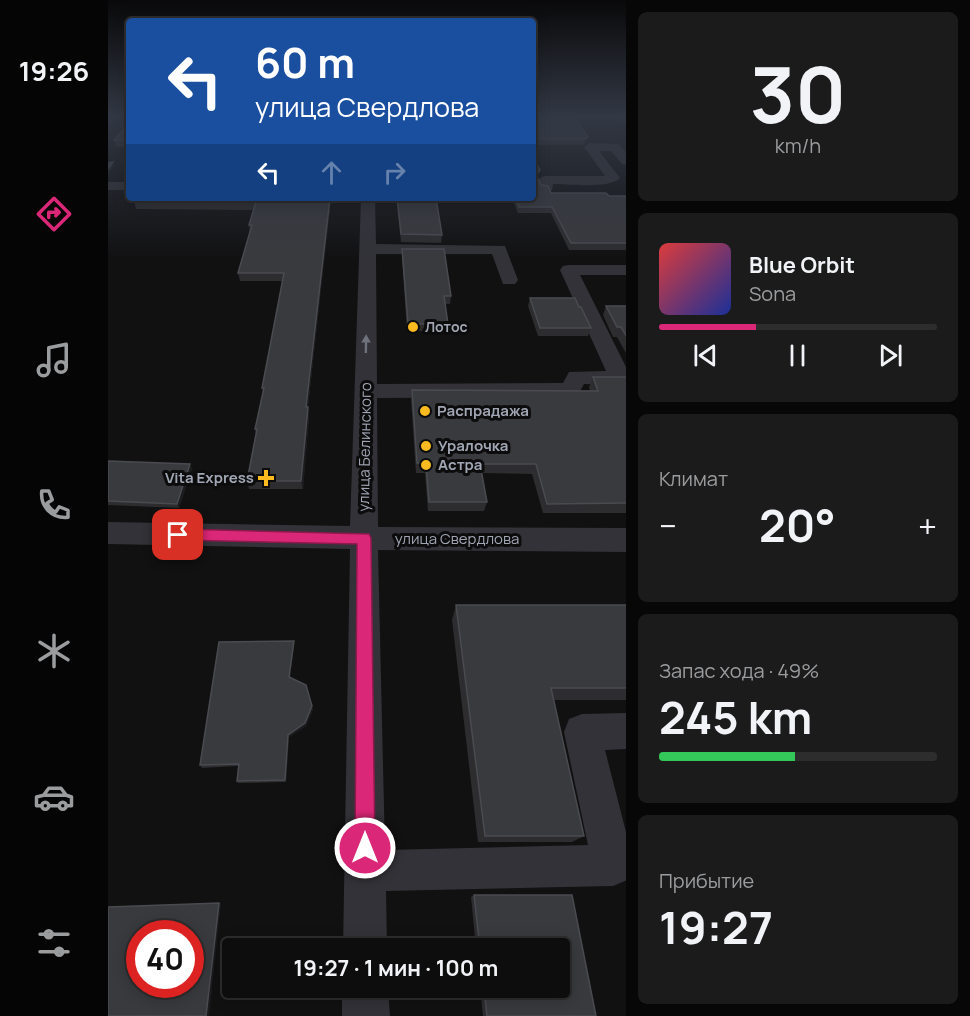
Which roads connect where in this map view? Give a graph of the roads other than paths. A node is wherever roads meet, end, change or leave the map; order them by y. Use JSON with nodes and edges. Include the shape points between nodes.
{"nodes":[{"id":1,"x":604,"y":166,"type":"joint"},
{"id":2,"x":626,"y":166,"type":"edge"},
{"id":3,"x":126,"y":184,"type":"edge"},
{"id":4,"x":108,"y":186,"type":"edge"},
{"id":5,"x":540,"y":187,"type":"edge"},
{"id":6,"x":626,"y":187,"type":"edge"},
{"id":7,"x":368,"y":201,"type":"edge"},
{"id":8,"x":367,"y":249,"type":"junction"},
{"id":9,"x":626,"y":270,"type":"edge"},
{"id":10,"x":509,"y":280,"type":"dead end"},
{"id":11,"x":623,"y":378,"type":"edge"},
{"id":12,"x":366,"y":391,"type":"junction"},
{"id":13,"x":108,"y":533,"type":"edge"},
{"id":14,"x":364,"y":538,"type":"junction"},
{"id":15,"x":626,"y":540,"type":"edge"},
{"id":16,"x":626,"y":731,"type":"edge"},
{"id":17,"x":365,"y":872,"type":"junction"},
{"id":18,"x":365,"y":938,"type":"edge"},
{"id":19,"x":366,"y":998,"type":"edge"},
{"id":20,"x":366,"y":1016,"type":"edge"}],
"edges":[{"from":1,"to":2,"type":"street"},
{"from":1,"to":5,"type":"street","via":[[612,179],[544,180]]},
{"from":3,"to":4,"type":"street"},
{"from":5,"to":6,"type":"street"},
{"from":7,"to":8,"type":"street","name":"улица Белинского"},
{"from":8,"to":10,"type":"street","via":[[498,249]]},
{"from":12,"to":8,"type":"street","name":"улица Белинского","one_way":true},
{"from":9,"to":11,"type":"street","via":[[569,270]]},
{"from":11,"to":12,"type":"street","via":[[577,377],[570,390]]},
{"from":12,"to":14,"type":"street","name":"улица Белинского"},
{"from":13,"to":14,"type":"street","name":"улица Свердлова"},
{"from":14,"to":15,"type":"street","name":"улица Свердлова"},
{"from":14,"to":17,"type":"street","name":"улица Белинского"},
{"from":16,"to":17,"type":"street","via":[[582,732],[613,865]]},
{"from":17,"to":18,"type":"street","name":"улица Белинского"},
{"from":19,"to":20,"type":"street"}]}
